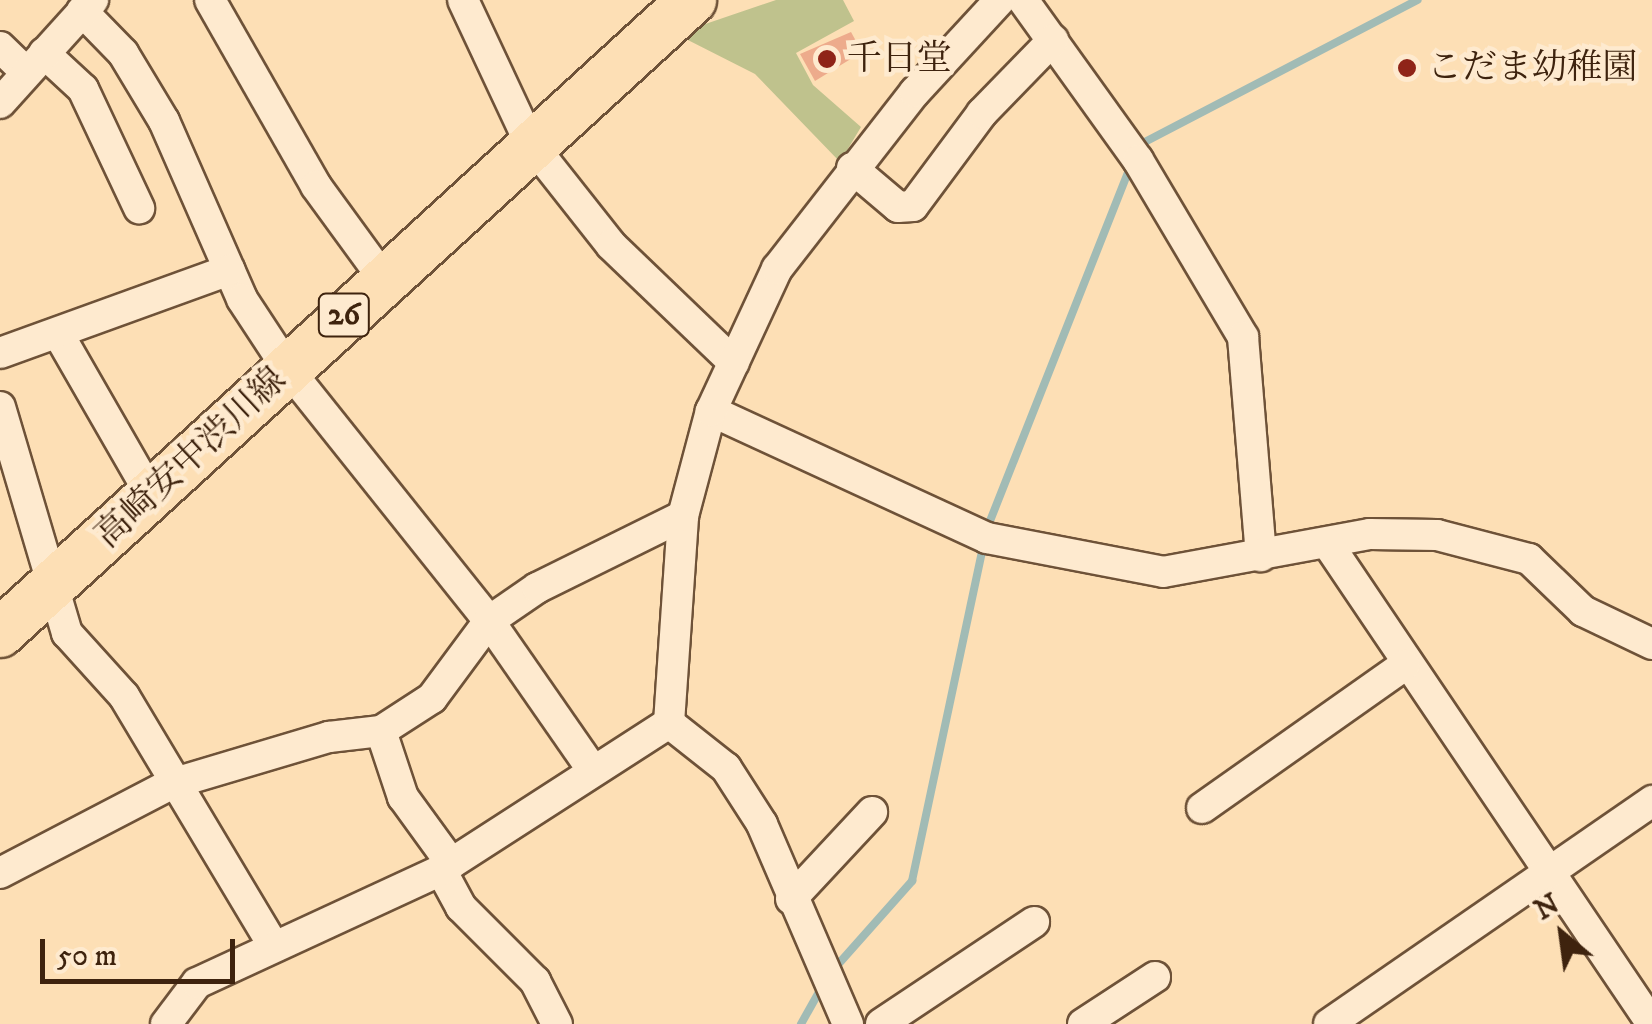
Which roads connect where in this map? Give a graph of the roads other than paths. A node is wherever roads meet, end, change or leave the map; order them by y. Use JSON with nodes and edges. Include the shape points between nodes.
{"nodes":[{"id":1,"x":210,"y":0,"type":"edge"},
{"id":2,"x":463,"y":0,"type":"edge"},
{"id":3,"x":692,"y":0,"type":"edge"},
{"id":4,"x":1000,"y":0,"type":"edge"},
{"id":5,"x":1023,"y":0,"type":"edge"},
{"id":6,"x":87,"y":6,"type":"edge"},
{"id":7,"x":1053,"y":40,"type":"junction"},
{"id":8,"x":0,"y":47,"type":"edge"},
{"id":9,"x":36,"y":63,"type":"junction"},
{"id":10,"x":0,"y":103,"type":"edge"},
{"id":11,"x":529,"y":141,"type":"junction"},
{"id":12,"x":852,"y":168,"type":"junction"},
{"id":13,"x":139,"y":208,"type":"dead end"},
{"id":14,"x":229,"y":270,"type":"junction"},
{"id":15,"x":382,"y":278,"type":"junction"},
{"id":16,"x":59,"y":335,"type":"junction"},
{"id":17,"x":0,"y":353,"type":"edge"},
{"id":18,"x":734,"y":363,"type":"junction"},
{"id":19,"x":288,"y":369,"type":"junction"},
{"id":20,"x":0,"y":407,"type":"edge"},
{"id":21,"x":711,"y":411,"type":"junction"},
{"id":22,"x":150,"y":495,"type":"junction"},
{"id":23,"x":683,"y":516,"type":"junction"},
{"id":24,"x":1328,"y":544,"type":"junction"},
{"id":25,"x":1261,"y":556,"type":"junction"},
{"id":26,"x":51,"y":586,"type":"junction"},
{"id":27,"x":488,"y":621,"type":"junction"},
{"id":28,"x":0,"y":633,"type":"edge"},
{"id":29,"x":1652,"y":644,"type":"edge"},
{"id":30,"x":1405,"y":664,"type":"junction"},
{"id":31,"x":669,"y":724,"type":"junction"},
{"id":32,"x":382,"y":731,"type":"junction"},
{"id":33,"x":592,"y":769,"type":"junction"},
{"id":34,"x":172,"y":784,"type":"junction"},
{"id":35,"x":1652,"y":801,"type":"edge"},
{"id":36,"x":1202,"y":808,"type":"dead end"},
{"id":37,"x":872,"y":812,"type":"dead end"},
{"id":38,"x":446,"y":867,"type":"junction"},
{"id":39,"x":1548,"y":872,"type":"junction"},
{"id":40,"x":0,"y":873,"type":"edge"},
{"id":41,"x":791,"y":899,"type":"junction"},
{"id":42,"x":1034,"y":922,"type":"dead end"},
{"id":43,"x":273,"y":945,"type":"junction"},
{"id":44,"x":1155,"y":978,"type":"dead end"},
{"id":45,"x":180,"y":995,"type":"junction"},
{"id":46,"x":166,"y":1024,"type":"edge"},
{"id":47,"x":194,"y":1024,"type":"edge"},
{"id":48,"x":556,"y":1024,"type":"edge"},
{"id":49,"x":848,"y":1024,"type":"edge"},
{"id":50,"x":880,"y":1024,"type":"edge"},
{"id":51,"x":1083,"y":1024,"type":"edge"},
{"id":52,"x":1329,"y":1024,"type":"edge"},
{"id":53,"x":1652,"y":1024,"type":"edge"}],
"edges":[{"from":1,"to":15,"type":"street","via":[[316,186]]},
{"from":2,"to":11,"type":"street"},
{"from":3,"to":11,"type":"main road","name":"高崎安中渋川線","number":"26"},
{"from":4,"to":12,"type":"street"},
{"from":5,"to":7,"type":"street"},
{"from":6,"to":9,"type":"street"},
{"from":6,"to":14,"type":"street","via":[[164,121]]},
{"from":7,"to":12,"type":"street","via":[[982,113],[913,206],[898,207]]},
{"from":7,"to":25,"type":"street","via":[[1138,160],[1243,337]]},
{"from":8,"to":9,"type":"street"},
{"from":9,"to":10,"type":"street"},
{"from":9,"to":13,"type":"street","via":[[83,89]]},
{"from":11,"to":15,"type":"main road","name":"高崎安中渋川線","number":"26"},
{"from":11,"to":18,"type":"street","via":[[611,245]]},
{"from":12,"to":18,"type":"street","via":[[777,268]]},
{"from":14,"to":16,"type":"street"},
{"from":14,"to":19,"type":"street"},
{"from":15,"to":19,"type":"main road","name":"高崎安中渋川線","number":"26"},
{"from":16,"to":17,"type":"street"},
{"from":16,"to":22,"type":"street"},
{"from":18,"to":21,"type":"street"},
{"from":19,"to":22,"type":"main road","name":"高崎安中渋川線","number":"26"},
{"from":19,"to":27,"type":"street"},
{"from":20,"to":26,"type":"street"},
{"from":21,"to":23,"type":"street"},
{"from":21,"to":25,"type":"street","via":[[986,538],[1163,572]]},
{"from":22,"to":26,"type":"main road","name":"高崎安中渋川線","number":"26"},
{"from":23,"to":27,"type":"street","via":[[536,588]]},
{"from":23,"to":31,"type":"street"},
{"from":24,"to":25,"type":"street"},
{"from":24,"to":29,"type":"street","via":[[1399,531],[1528,559],[1583,611]]},
{"from":24,"to":30,"type":"street"},
{"from":26,"to":28,"type":"main road","name":"高崎安中渋川線","number":"26"},
{"from":26,"to":34,"type":"street","via":[[67,632],[124,696]]},
{"from":27,"to":32,"type":"street","via":[[432,698]]},
{"from":27,"to":33,"type":"street"},
{"from":30,"to":36,"type":"street"},
{"from":30,"to":39,"type":"street"},
{"from":31,"to":33,"type":"street"},
{"from":31,"to":41,"type":"street","via":[[736,782]]},
{"from":32,"to":34,"type":"street","via":[[329,736]]},
{"from":32,"to":38,"type":"street","via":[[403,797]]},
{"from":33,"to":38,"type":"street"},
{"from":34,"to":40,"type":"street"},
{"from":34,"to":43,"type":"street"},
{"from":35,"to":39,"type":"street"},
{"from":37,"to":41,"type":"street"},
{"from":38,"to":43,"type":"street"},
{"from":38,"to":48,"type":"street","via":[[461,907],[535,982]]},
{"from":39,"to":52,"type":"street"},
{"from":39,"to":53,"type":"street"},
{"from":41,"to":49,"type":"street"},
{"from":42,"to":50,"type":"street"},
{"from":43,"to":45,"type":"street"},
{"from":44,"to":51,"type":"street"},
{"from":45,"to":46,"type":"street"},
{"from":45,"to":47,"type":"street"}]}
